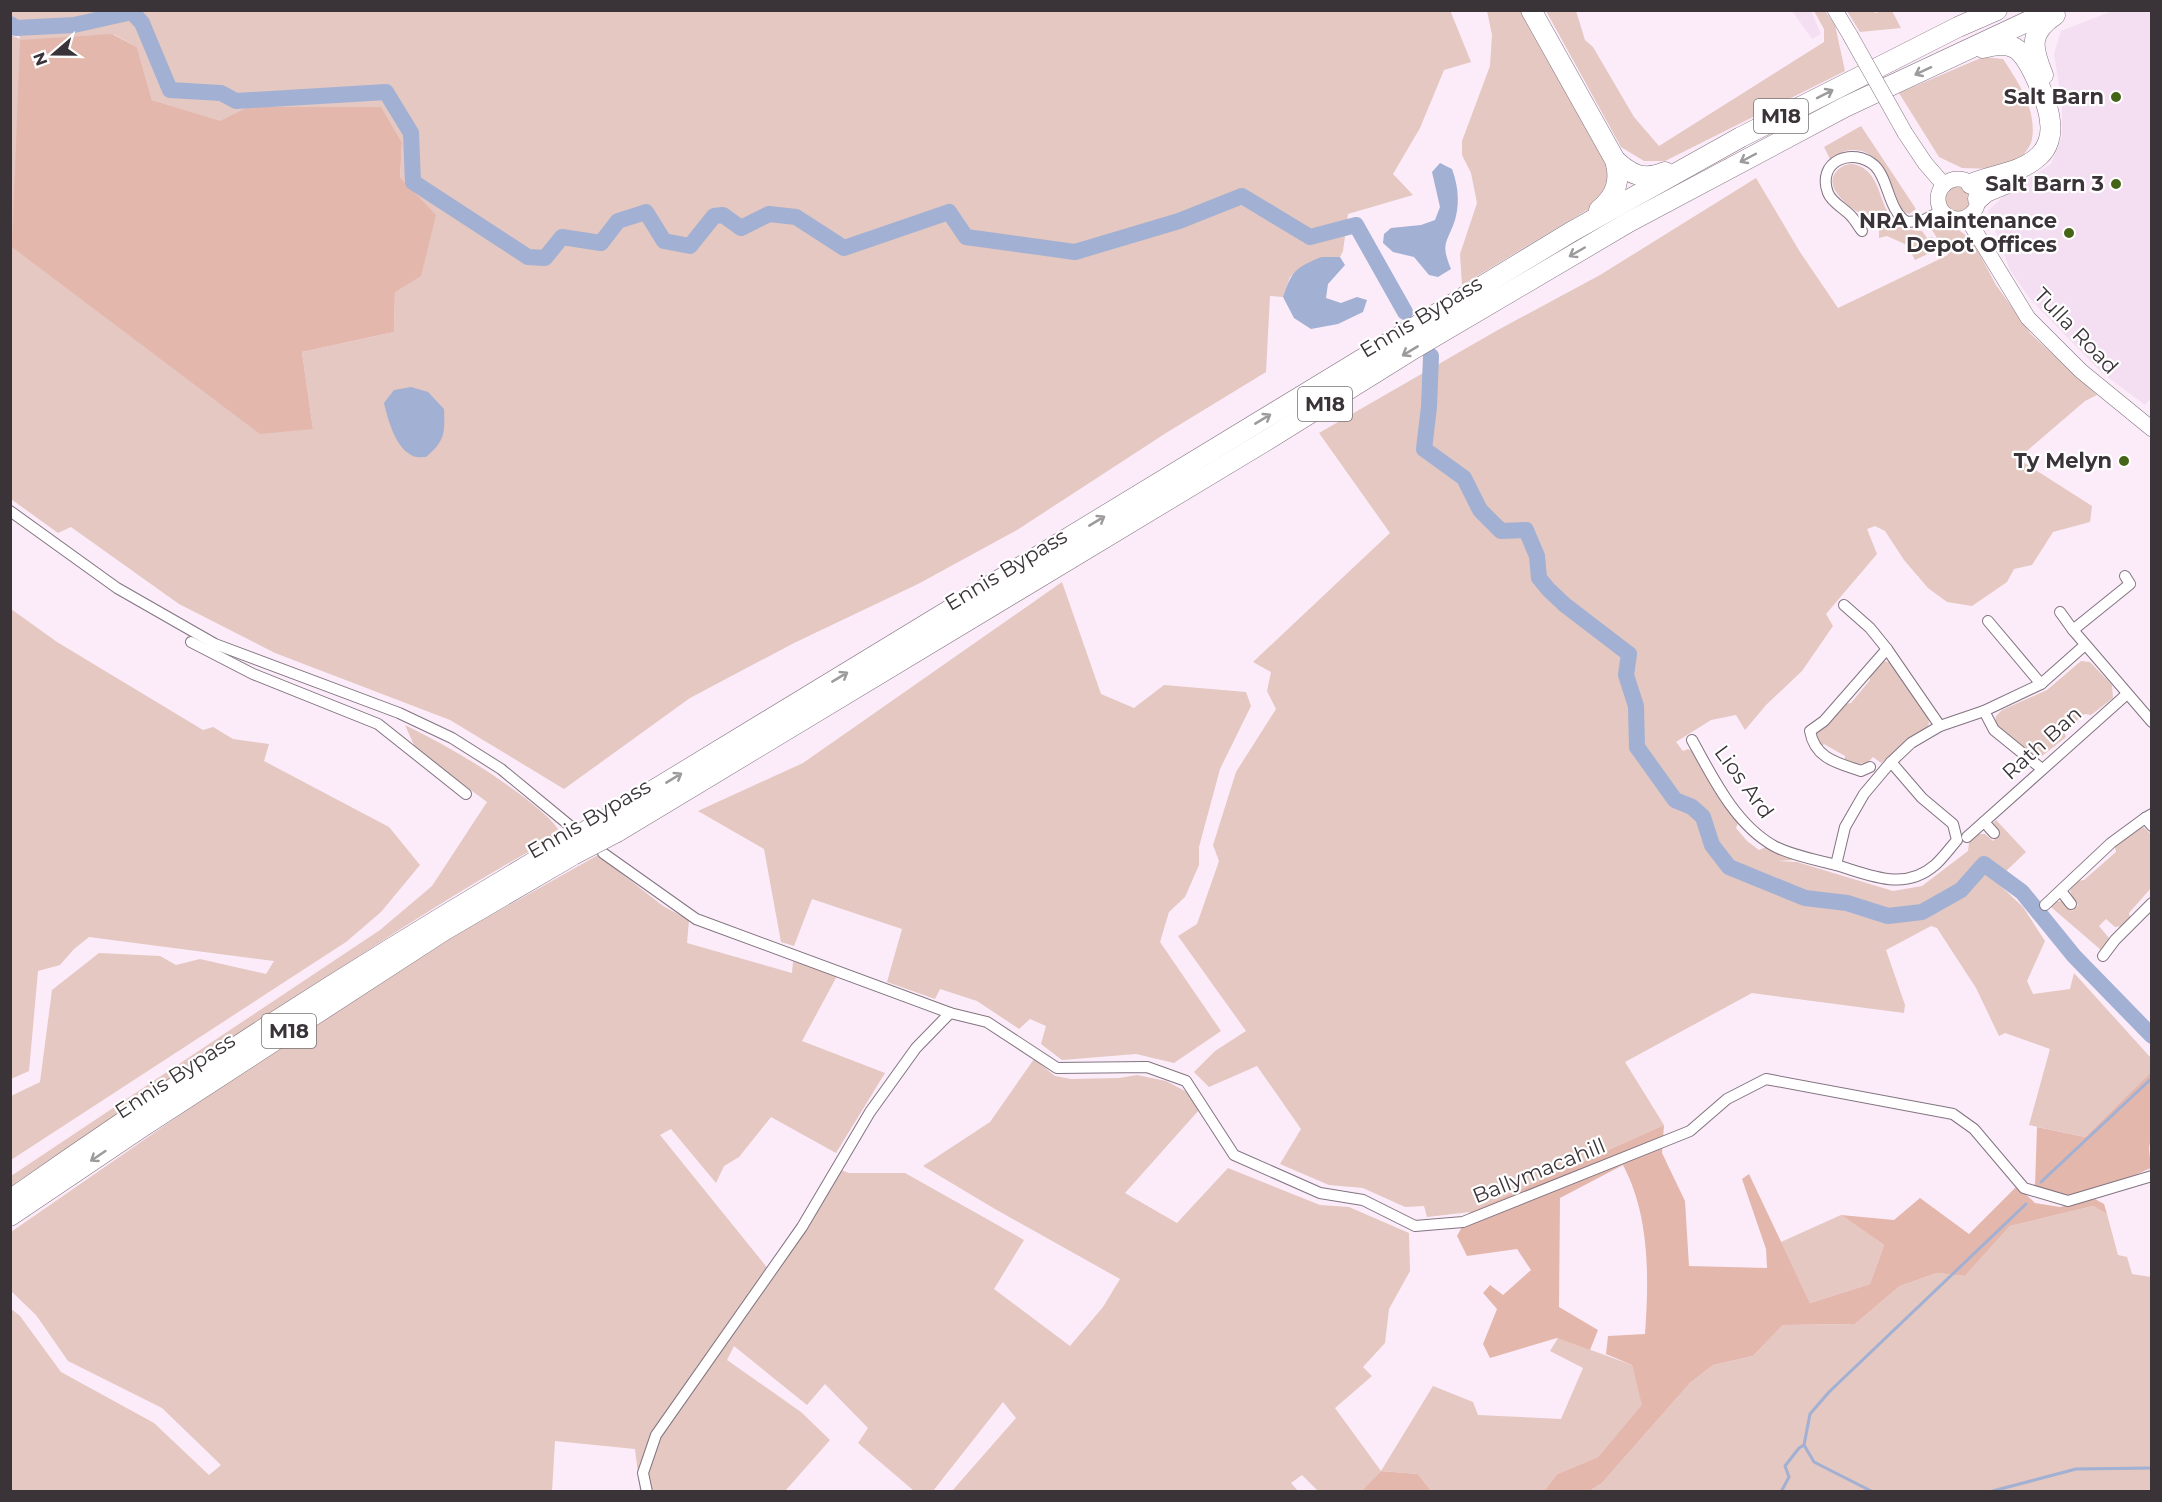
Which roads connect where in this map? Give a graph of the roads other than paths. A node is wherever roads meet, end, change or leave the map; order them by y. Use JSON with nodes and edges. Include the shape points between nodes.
{"nodes":[{"id":1,"x":1531,"y":10,"type":"edge"},
{"id":2,"x":1835,"y":10,"type":"edge"},
{"id":3,"x":1997,"y":10,"type":"edge"},
{"id":4,"x":2052,"y":10,"type":"edge"},
{"id":5,"x":2062,"y":10,"type":"edge"},
{"id":6,"x":1961,"y":53,"type":"junction"},
{"id":7,"x":1741,"y":137,"type":"junction"},
{"id":8,"x":1615,"y":160,"type":"junction"},
{"id":9,"x":1944,"y":184,"type":"junction"},
{"id":10,"x":1974,"y":192,"type":"junction"},
{"id":11,"x":1941,"y":211,"type":"junction"},
{"id":12,"x":1967,"y":218,"type":"junction"},
{"id":13,"x":1862,"y":231,"type":"dead end"},
{"id":14,"x":1571,"y":232,"type":"junction"},
{"id":15,"x":2151,"y":429,"type":"edge"},
{"id":16,"x":10,"y":511,"type":"edge"},
{"id":17,"x":2126,"y":576,"type":"dead end"},
{"id":18,"x":1844,"y":605,"type":"dead end"},
{"id":19,"x":2060,"y":612,"type":"dead end"},
{"id":20,"x":1988,"y":621,"type":"dead end"},
{"id":21,"x":2073,"y":630,"type":"junction"},
{"id":22,"x":191,"y":642,"type":"dead end"},
{"id":23,"x":2085,"y":645,"type":"junction"},
{"id":24,"x":1887,"y":649,"type":"junction"},
{"id":25,"x":258,"y":660,"type":"junction"},
{"id":26,"x":253,"y":674,"type":"junction"},
{"id":27,"x":2041,"y":684,"type":"junction"},
{"id":28,"x":2127,"y":694,"type":"junction"},
{"id":29,"x":1984,"y":711,"type":"junction"},
{"id":30,"x":399,"y":713,"type":"junction"},
{"id":31,"x":2151,"y":722,"type":"edge"},
{"id":32,"x":1940,"y":726,"type":"junction"},
{"id":33,"x":389,"y":733,"type":"junction"},
{"id":34,"x":1692,"y":741,"type":"dead end"},
{"id":35,"x":1891,"y":762,"type":"junction"},
{"id":36,"x":1870,"y":767,"type":"dead end"},
{"id":37,"x":2042,"y":769,"type":"junction"},
{"id":38,"x":466,"y":794,"type":"dead end"},
{"id":39,"x":2149,"y":820,"type":"edge"},
{"id":40,"x":1984,"y":822,"type":"junction"},
{"id":41,"x":569,"y":825,"type":"dead end"},
{"id":42,"x":611,"y":825,"type":"junction"},
{"id":43,"x":1994,"y":833,"type":"dead end"},
{"id":44,"x":1967,"y":837,"type":"dead end"},
{"id":45,"x":567,"y":850,"type":"junction"},
{"id":46,"x":603,"y":853,"type":"dead end"},
{"id":47,"x":1836,"y":865,"type":"junction"},
{"id":48,"x":2061,"y":891,"type":"junction"},
{"id":49,"x":2151,"y":903,"type":"edge"},
{"id":50,"x":2071,"y":904,"type":"dead end"},
{"id":51,"x":2045,"y":905,"type":"dead end"},
{"id":52,"x":2103,"y":956,"type":"dead end"},
{"id":53,"x":950,"y":1013,"type":"junction"},
{"id":54,"x":2151,"y":1176,"type":"edge"},
{"id":55,"x":10,"y":1200,"type":"edge"},
{"id":56,"x":10,"y":1216,"type":"edge"},
{"id":57,"x":647,"y":1491,"type":"edge"}],
"edges":[{"from":1,"to":8,"type":"highway"},
{"from":2,"to":9,"type":"main road","bridge":true,"via":[[1905,133]]},
{"from":7,"to":3,"type":"highway","name":"Ennis Bypass","number":"M18","one_way":true},
{"from":4,"to":6,"type":"highway","name":"Ennis Bypass","number":"M18"},
{"from":5,"to":10,"type":"highway","via":[[2036,33],[2034,43],[2036,58],[2056,105],[2058,125],[2052,152],[2021,177],[1986,192]]},
{"from":6,"to":10,"type":"highway","via":[[1993,45],[2017,49],[2036,81],[2051,125],[2048,144],[2040,156],[2021,169],[1989,177]]},
{"from":6,"to":42,"type":"highway","name":"Ennis Bypass","number":"M18","one_way":true,"via":[[1836,111],[1629,222],[1212,473]]},
{"from":7,"to":8,"type":"highway","via":[[1654,177],[1633,174]]},
{"from":7,"to":14,"type":"highway","name":"Ennis Bypass","number":"M18"},
{"from":8,"to":14,"type":"highway","via":[[1617,187],[1613,196]]},
{"from":9,"to":10,"type":"main road","via":[[1959,179]]},
{"from":9,"to":11,"type":"main road","via":[[1938,199]]},
{"from":10,"to":12,"type":"main road","via":[[1974,212]]},
{"from":11,"to":12,"type":"main road","via":[[1949,218]]},
{"from":11,"to":13,"type":"street","via":[[1922,221],[1906,222],[1897,212],[1877,168],[1864,158],[1850,156],[1834,162],[1829,169],[1828,195]]},
{"from":12,"to":15,"type":"main road","name":"Tulla Road","via":[[2028,318],[2081,371]]},
{"from":42,"to":14,"type":"highway","name":"Ennis Bypass","number":"M18","one_way":true},
{"from":16,"to":25,"type":"street","via":[[117,588],[215,644]]},
{"from":17,"to":21,"type":"street","via":[[2130,584]]},
{"from":18,"to":24,"type":"street"},
{"from":19,"to":21,"type":"street"},
{"from":20,"to":27,"type":"street"},
{"from":21,"to":23,"type":"street"},
{"from":22,"to":26,"type":"street"},
{"from":23,"to":27,"type":"street"},
{"from":23,"to":28,"type":"street"},
{"from":24,"to":32,"type":"street"},
{"from":24,"to":36,"type":"street","via":[[1824,721],[1810,731],[1812,745],[1824,756],[1862,771]]},
{"from":25,"to":26,"type":"street"},
{"from":25,"to":30,"type":"street"},
{"from":26,"to":33,"type":"street","via":[[378,724]]},
{"from":27,"to":29,"type":"street"},
{"from":28,"to":31,"type":"street"},
{"from":28,"to":37,"type":"street","name":"Rath Ban"},
{"from":29,"to":32,"type":"street"},
{"from":29,"to":37,"type":"street","via":[[1994,730]]},
{"from":30,"to":33,"type":"street"},
{"from":30,"to":41,"type":"street","via":[[452,738],[501,769]]},
{"from":32,"to":35,"type":"street","via":[[1911,743]]},
{"from":33,"to":38,"type":"street"},
{"from":34,"to":47,"type":"street","name":"Lios Ard","via":[[1718,786],[1755,833],[1776,847]]},
{"from":35,"to":47,"type":"street","via":[[1864,794],[1845,827]]},
{"from":35,"to":47,"type":"street","name":"Lios Ard","via":[[1922,798],[1953,824],[1957,840],[1935,865],[1916,877],[1890,881]]},
{"from":37,"to":40,"type":"street","name":"Rath Ban"},
{"from":39,"to":48,"type":"street","via":[[2111,843]]},
{"from":40,"to":43,"type":"street"},
{"from":40,"to":44,"type":"street","name":"Rath Ban"},
{"from":42,"to":45,"type":"highway","name":"Ennis Bypass","number":"M18","bridge":true},
{"from":45,"to":55,"type":"highway","name":"Ennis Bypass","number":"M18","via":[[430,923]]},
{"from":45,"to":56,"type":"highway","name":"Ennis Bypass","number":"M18","one_way":true},
{"from":46,"to":53,"type":"street","name":"Ballymacahill","via":[[696,919]]},
{"from":48,"to":50,"type":"street"},
{"from":48,"to":51,"type":"street"},
{"from":49,"to":52,"type":"street","via":[[2112,936]]},
{"from":53,"to":54,"type":"street","name":"Ballymacahill","via":[[987,1022],[1057,1068],[1147,1067],[1186,1081],[1234,1155],[1320,1193],[1363,1200],[1415,1226],[1463,1222],[1690,1131],[1727,1099],[1766,1078],[1953,1114],[1974,1129],[2024,1188],[2068,1201]]},
{"from":53,"to":57,"type":"street","via":[[916,1048],[870,1112],[802,1227],[656,1435],[643,1473]]}]}
